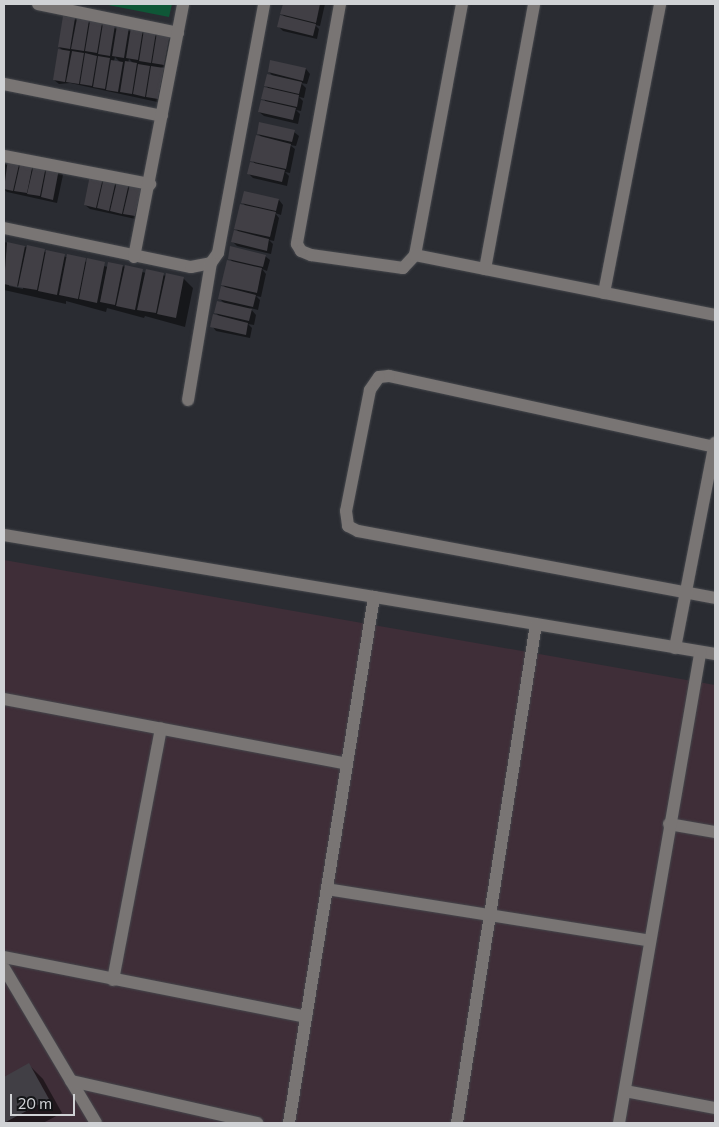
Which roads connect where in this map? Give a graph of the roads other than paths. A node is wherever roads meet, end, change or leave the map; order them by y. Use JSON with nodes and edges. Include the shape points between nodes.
{"nodes":[{"id":1,"x":38,"y":4,"type":"edge"},
{"id":2,"x":183,"y":4,"type":"edge"},
{"id":3,"x":264,"y":4,"type":"edge"},
{"id":4,"x":340,"y":4,"type":"edge"},
{"id":5,"x":462,"y":4,"type":"edge"},
{"id":6,"x":534,"y":4,"type":"edge"},
{"id":7,"x":660,"y":4,"type":"edge"},
{"id":8,"x":178,"y":33,"type":"junction"},
{"id":9,"x":4,"y":84,"type":"edge"},
{"id":10,"x":162,"y":116,"type":"junction"},
{"id":11,"x":4,"y":156,"type":"edge"},
{"id":12,"x":150,"y":184,"type":"junction"},
{"id":13,"x":4,"y":228,"type":"edge"},
{"id":14,"x":415,"y":255,"type":"junction"},
{"id":15,"x":134,"y":257,"type":"junction"},
{"id":16,"x":211,"y":263,"type":"junction"},
{"id":17,"x":485,"y":269,"type":"junction"},
{"id":18,"x":604,"y":293,"type":"junction"},
{"id":19,"x":715,"y":315,"type":"edge"},
{"id":20,"x":188,"y":400,"type":"dead end"},
{"id":21,"x":715,"y":445,"type":"edge"},
{"id":22,"x":4,"y":535,"type":"edge"},
{"id":23,"x":686,"y":592,"type":"junction"},
{"id":24,"x":374,"y":597,"type":"junction"},
{"id":25,"x":715,"y":598,"type":"edge"},
{"id":26,"x":536,"y":624,"type":"junction"},
{"id":27,"x":675,"y":648,"type":"junction"},
{"id":28,"x":700,"y":652,"type":"junction"},
{"id":29,"x":715,"y":654,"type":"edge"},
{"id":30,"x":4,"y":699,"type":"edge"},
{"id":31,"x":161,"y":729,"type":"junction"},
{"id":32,"x":347,"y":764,"type":"junction"},
{"id":33,"x":669,"y":824,"type":"junction"},
{"id":34,"x":715,"y":832,"type":"edge"},
{"id":35,"x":327,"y":889,"type":"junction"},
{"id":36,"x":490,"y":914,"type":"junction"},
{"id":37,"x":650,"y":941,"type":"junction"},
{"id":38,"x":4,"y":957,"type":"edge"},
{"id":39,"x":4,"y":968,"type":"edge"},
{"id":40,"x":113,"y":980,"type":"junction"},
{"id":41,"x":306,"y":1017,"type":"junction"},
{"id":42,"x":71,"y":1082,"type":"junction"},
{"id":43,"x":625,"y":1091,"type":"junction"},
{"id":44,"x":715,"y":1108,"type":"edge"},
{"id":45,"x":96,"y":1123,"type":"edge"},
{"id":46,"x":257,"y":1123,"type":"edge"},
{"id":47,"x":289,"y":1123,"type":"edge"},
{"id":48,"x":457,"y":1123,"type":"edge"},
{"id":49,"x":619,"y":1123,"type":"edge"}],
"edges":[{"from":1,"to":8,"type":"street"},
{"from":2,"to":8,"type":"street"},
{"from":3,"to":16,"type":"street","via":[[218,253]]},
{"from":4,"to":14,"type":"street","via":[[297,244],[311,255],[393,268],[403,268]]},
{"from":5,"to":14,"type":"street"},
{"from":6,"to":17,"type":"street"},
{"from":7,"to":18,"type":"street"},
{"from":8,"to":10,"type":"street"},
{"from":9,"to":10,"type":"street"},
{"from":10,"to":12,"type":"street"},
{"from":11,"to":12,"type":"street"},
{"from":12,"to":15,"type":"street"},
{"from":13,"to":15,"type":"street"},
{"from":14,"to":17,"type":"street"},
{"from":15,"to":16,"type":"street","via":[[190,267]]},
{"from":16,"to":20,"type":"street"},
{"from":17,"to":18,"type":"street"},
{"from":18,"to":19,"type":"street"},
{"from":21,"to":23,"type":"street"},
{"from":21,"to":23,"type":"street","via":[[389,376],[379,377],[370,390],[346,511],[348,526],[358,531]]},
{"from":22,"to":24,"type":"street"},
{"from":23,"to":25,"type":"street"},
{"from":23,"to":27,"type":"street"},
{"from":24,"to":26,"type":"street"},
{"from":24,"to":32,"type":"street"},
{"from":26,"to":27,"type":"street"},
{"from":26,"to":36,"type":"street"},
{"from":27,"to":28,"type":"street"},
{"from":28,"to":29,"type":"street"},
{"from":28,"to":33,"type":"street"},
{"from":30,"to":31,"type":"street"},
{"from":31,"to":32,"type":"street"},
{"from":31,"to":40,"type":"street"},
{"from":32,"to":35,"type":"street"},
{"from":33,"to":34,"type":"street"},
{"from":33,"to":37,"type":"street"},
{"from":35,"to":36,"type":"street"},
{"from":35,"to":41,"type":"street"},
{"from":36,"to":37,"type":"street"},
{"from":36,"to":48,"type":"street"},
{"from":37,"to":43,"type":"street"},
{"from":38,"to":40,"type":"street"},
{"from":39,"to":42,"type":"street"},
{"from":40,"to":41,"type":"street"},
{"from":41,"to":47,"type":"street"},
{"from":42,"to":45,"type":"street"},
{"from":42,"to":46,"type":"street"},
{"from":43,"to":44,"type":"street"},
{"from":43,"to":49,"type":"street"}]}
